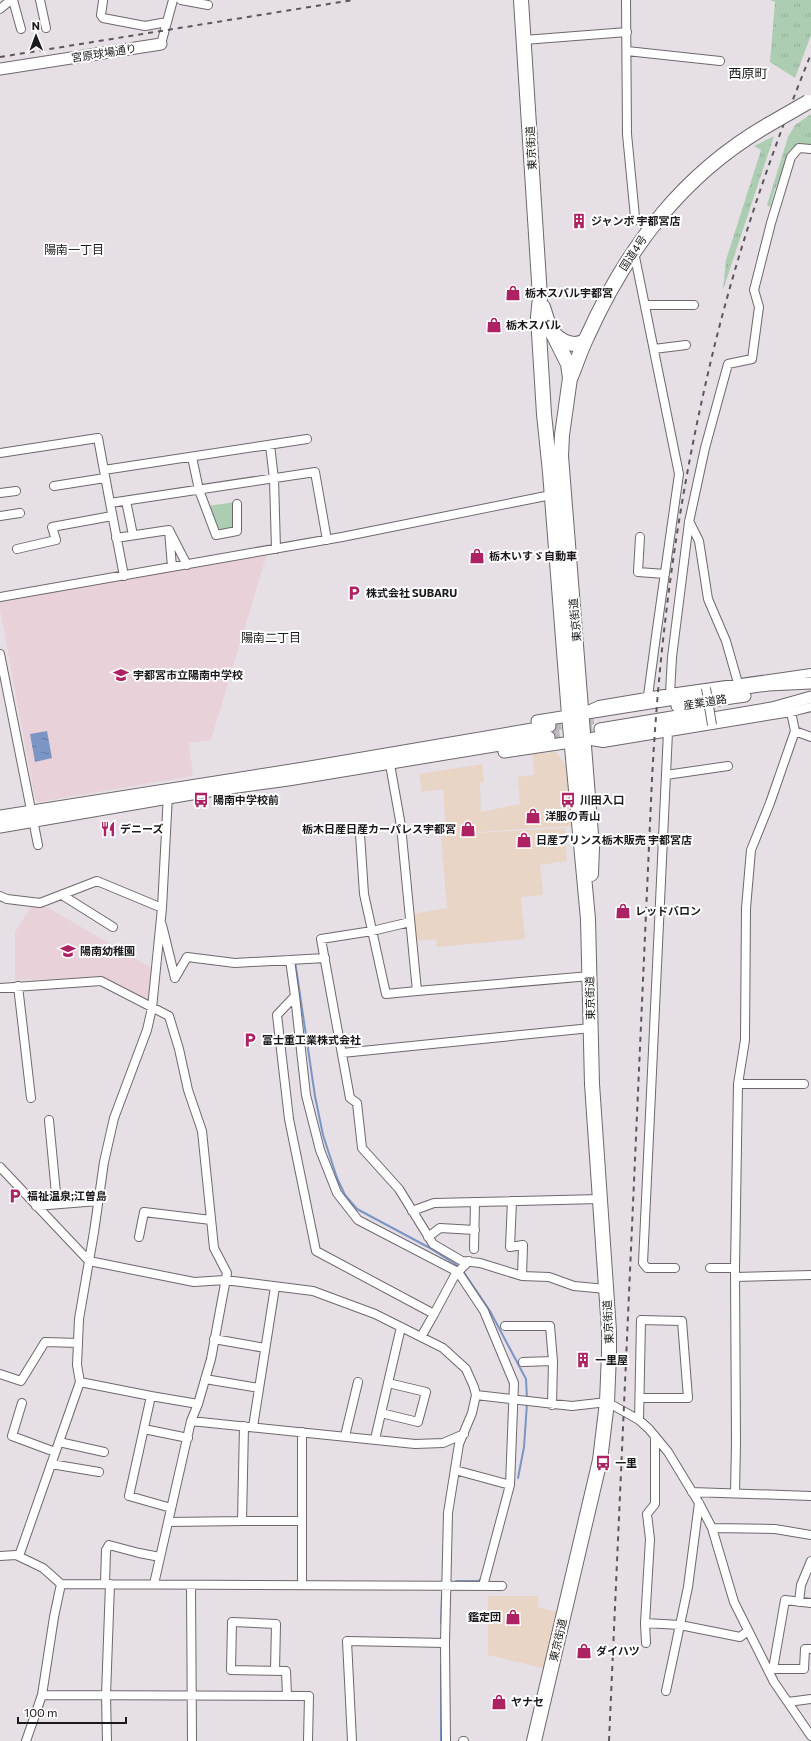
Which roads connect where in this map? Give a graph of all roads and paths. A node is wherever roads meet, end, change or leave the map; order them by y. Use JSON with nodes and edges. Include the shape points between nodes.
{"nodes":[{"id":1,"x":12,"y":0,"type":"edge"},
{"id":2,"x":40,"y":0,"type":"edge"},
{"id":3,"x":173,"y":0,"type":"edge"},
{"id":4,"x":181,"y":0,"type":"edge"},
{"id":5,"x":521,"y":0,"type":"edge"},
{"id":6,"x":626,"y":0,"type":"edge"},
{"id":7,"x":103,"y":1,"type":"dead end"},
{"id":8,"x":208,"y":5,"type":"dead end"},
{"id":9,"x":0,"y":9,"type":"edge"},
{"id":10,"x":167,"y":22,"type":"junction"},
{"id":11,"x":46,"y":28,"type":"dead end"},
{"id":12,"x":22,"y":29,"type":"dead end"},
{"id":13,"x":627,"y":32,"type":"junction"},
{"id":14,"x":524,"y":40,"type":"junction"},
{"id":15,"x":161,"y":44,"type":"joint"},
{"id":16,"x":627,"y":51,"type":"junction"},
{"id":17,"x":720,"y":61,"type":"dead end"},
{"id":18,"x":0,"y":69,"type":"edge"},
{"id":19,"x":809,"y":101,"type":"edge"},
{"id":20,"x":811,"y":149,"type":"edge"},
{"id":21,"x":649,"y":229,"type":"junction"},
{"id":22,"x":634,"y":251,"type":"junction"},
{"id":23,"x":540,"y":297,"type":"junction"},
{"id":24,"x":694,"y":305,"type":"dead end"},
{"id":25,"x":646,"y":306,"type":"junction"},
{"id":26,"x":551,"y":329,"type":"junction"},
{"id":27,"x":585,"y":341,"type":"junction"},
{"id":28,"x":686,"y":345,"type":"dead end"},
{"id":29,"x":654,"y":349,"type":"junction"},
{"id":30,"x":570,"y":378,"type":"junction"},
{"id":31,"x":544,"y":414,"type":"junction"},
{"id":32,"x":307,"y":439,"type":"dead end"},
{"id":33,"x":270,"y":445,"type":"junction"},
{"id":34,"x":0,"y":453,"type":"edge"},
{"id":35,"x":192,"y":457,"type":"junction"},
{"id":36,"x":550,"y":472,"type":"junction"},
{"id":37,"x":104,"y":474,"type":"junction"},
{"id":38,"x":274,"y":479,"type":"junction"},
{"id":39,"x":54,"y":486,"type":"dead end"},
{"id":40,"x":200,"y":490,"type":"junction"},
{"id":41,"x":16,"y":491,"type":"dead end"},
{"id":42,"x":0,"y":493,"type":"edge"},
{"id":43,"x":558,"y":494,"type":"junction"},
{"id":44,"x":126,"y":501,"type":"junction"},
{"id":45,"x":110,"y":503,"type":"junction"},
{"id":46,"x":238,"y":504,"type":"dead end"},
{"id":47,"x":20,"y":513,"type":"dead end"},
{"id":48,"x":0,"y":516,"type":"edge"},
{"id":49,"x":112,"y":516,"type":"junction"},
{"id":50,"x":689,"y":521,"type":"junction"},
{"id":51,"x":169,"y":530,"type":"junction"},
{"id":52,"x":133,"y":535,"type":"junction"},
{"id":53,"x":640,"y":537,"type":"dead end"},
{"id":54,"x":116,"y":538,"type":"junction"},
{"id":55,"x":327,"y":540,"type":"junction"},
{"id":56,"x":276,"y":549,"type":"junction"},
{"id":57,"x":16,"y":550,"type":"dead end"},
{"id":58,"x":187,"y":564,"type":"junction"},
{"id":59,"x":172,"y":567,"type":"junction"},
{"id":60,"x":665,"y":574,"type":"junction"},
{"id":61,"x":124,"y":576,"type":"junction"},
{"id":62,"x":0,"y":597,"type":"edge"},
{"id":63,"x":0,"y":654,"type":"edge"},
{"id":64,"x":811,"y":673,"type":"edge"},
{"id":65,"x":738,"y":683,"type":"junction"},
{"id":66,"x":811,"y":684,"type":"edge"},
{"id":67,"x":706,"y":688,"type":"junction"},
{"id":68,"x":670,"y":693,"type":"junction"},
{"id":69,"x":648,"y":696,"type":"junction"},
{"id":70,"x":811,"y":696,"type":"edge"},
{"id":71,"x":811,"y":707,"type":"edge"},
{"id":72,"x":791,"y":712,"type":"junction"},
{"id":73,"x":575,"y":714,"type":"junction"},
{"id":74,"x":712,"y":725,"type":"junction"},
{"id":75,"x":794,"y":731,"type":"junction"},
{"id":76,"x":668,"y":732,"type":"junction"},
{"id":77,"x":811,"y":737,"type":"edge"},
{"id":78,"x":578,"y":741,"type":"junction"},
{"id":79,"x":728,"y":766,"type":"dead end"},
{"id":80,"x":299,"y":769,"type":"junction"},
{"id":81,"x":391,"y":770,"type":"junction"},
{"id":82,"x":666,"y":774,"type":"junction"},
{"id":83,"x":288,"y":780,"type":"junction"},
{"id":84,"x":168,"y":794,"type":"junction"},
{"id":85,"x":31,"y":810,"type":"junction"},
{"id":86,"x":0,"y":816,"type":"edge"},
{"id":87,"x":33,"y":822,"type":"junction"},
{"id":88,"x":0,"y":827,"type":"edge"},
{"id":89,"x":360,"y":834,"type":"dead end"},
{"id":90,"x":38,"y":845,"type":"dead end"},
{"id":91,"x":62,"y":895,"type":"junction"},
{"id":92,"x":0,"y":896,"type":"edge"},
{"id":93,"x":162,"y":908,"type":"junction"},
{"id":94,"x":161,"y":918,"type":"junction"},
{"id":95,"x":410,"y":922,"type":"junction"},
{"id":96,"x":113,"y":927,"type":"dead end"},
{"id":97,"x":372,"y":931,"type":"junction"},
{"id":98,"x":325,"y":958,"type":"junction"},
{"id":99,"x":290,"y":960,"type":"junction"},
{"id":100,"x":590,"y":976,"type":"junction"},
{"id":101,"x":18,"y":986,"type":"junction"},
{"id":102,"x":0,"y":988,"type":"edge"},
{"id":103,"x":417,"y":991,"type":"junction"},
{"id":104,"x":295,"y":996,"type":"junction"},
{"id":105,"x":152,"y":1008,"type":"junction"},
{"id":106,"x":591,"y":1028,"type":"junction"},
{"id":107,"x":342,"y":1053,"type":"junction"},
{"id":108,"x":738,"y":1084,"type":"junction"},
{"id":109,"x":804,"y":1084,"type":"dead end"},
{"id":110,"x":31,"y":1098,"type":"dead end"},
{"id":111,"x":49,"y":1120,"type":"dead end"},
{"id":112,"x":0,"y":1167,"type":"edge"},
{"id":113,"x":600,"y":1199,"type":"junction"},
{"id":114,"x":98,"y":1201,"type":"junction"},
{"id":115,"x":512,"y":1201,"type":"junction"},
{"id":116,"x":475,"y":1202,"type":"junction"},
{"id":117,"x":57,"y":1204,"type":"junction"},
{"id":118,"x":36,"y":1206,"type":"junction"},
{"id":119,"x":412,"y":1211,"type":"junction"},
{"id":120,"x":211,"y":1220,"type":"junction"},
{"id":121,"x":475,"y":1230,"type":"junction"},
{"id":122,"x":139,"y":1237,"type":"dead end"},
{"id":123,"x":428,"y":1237,"type":"junction"},
{"id":124,"x":474,"y":1249,"type":"dead end"},
{"id":125,"x":89,"y":1261,"type":"junction"},
{"id":126,"x":468,"y":1262,"type":"junction"},
{"id":127,"x":675,"y":1268,"type":"dead end"},
{"id":128,"x":710,"y":1268,"type":"dead end"},
{"id":129,"x":735,"y":1268,"type":"junction"},
{"id":130,"x":459,"y":1271,"type":"junction"},
{"id":131,"x":811,"y":1275,"type":"edge"},
{"id":132,"x":522,"y":1276,"type":"junction"},
{"id":133,"x":735,"y":1277,"type":"junction"},
{"id":134,"x":225,"y":1280,"type":"junction"},
{"id":135,"x":275,"y":1286,"type":"junction"},
{"id":136,"x":606,"y":1289,"type":"junction"},
{"id":137,"x":434,"y":1314,"type":"junction"},
{"id":138,"x":505,"y":1326,"type":"dead end"},
{"id":139,"x":401,"y":1327,"type":"junction"},
{"id":140,"x":421,"y":1337,"type":"junction"},
{"id":141,"x":214,"y":1339,"type":"junction"},
{"id":142,"x":78,"y":1343,"type":"junction"},
{"id":143,"x":265,"y":1348,"type":"junction"},
{"id":144,"x":553,"y":1361,"type":"junction"},
{"id":145,"x":523,"y":1362,"type":"dead end"},
{"id":146,"x":0,"y":1374,"type":"edge"},
{"id":147,"x":205,"y":1379,"type":"junction"},
{"id":148,"x":80,"y":1382,"type":"junction"},
{"id":149,"x":358,"y":1382,"type":"dead end"},
{"id":150,"x":388,"y":1384,"type":"junction"},
{"id":151,"x":259,"y":1388,"type":"junction"},
{"id":152,"x":476,"y":1395,"type":"junction"},
{"id":153,"x":151,"y":1396,"type":"junction"},
{"id":154,"x":640,"y":1398,"type":"junction"},
{"id":155,"x":514,"y":1400,"type":"junction"},
{"id":156,"x":608,"y":1402,"type":"junction"},
{"id":157,"x":22,"y":1403,"type":"dead end"},
{"id":158,"x":198,"y":1404,"type":"junction"},
{"id":159,"x":552,"y":1404,"type":"junction"},
{"id":160,"x":381,"y":1413,"type":"junction"},
{"id":161,"x":191,"y":1420,"type":"junction"},
{"id":162,"x":639,"y":1420,"type":"junction"},
{"id":163,"x":244,"y":1426,"type":"junction"},
{"id":164,"x":253,"y":1427,"type":"junction"},
{"id":165,"x":144,"y":1429,"type":"junction"},
{"id":166,"x":302,"y":1432,"type":"junction"},
{"id":167,"x":464,"y":1434,"type":"junction"},
{"id":168,"x":345,"y":1436,"type":"junction"},
{"id":169,"x":655,"y":1437,"type":"junction"},
{"id":170,"x":188,"y":1438,"type":"junction"},
{"id":171,"x":375,"y":1439,"type":"junction"},
{"id":172,"x":59,"y":1442,"type":"junction"},
{"id":173,"x":55,"y":1452,"type":"junction"},
{"id":174,"x":104,"y":1452,"type":"dead end"},
{"id":175,"x":51,"y":1464,"type":"junction"},
{"id":176,"x":455,"y":1470,"type":"junction"},
{"id":177,"x":99,"y":1472,"type":"dead end"},
{"id":178,"x":510,"y":1485,"type":"junction"},
{"id":179,"x":692,"y":1492,"type":"junction"},
{"id":180,"x":735,"y":1493,"type":"junction"},
{"id":181,"x":811,"y":1496,"type":"edge"},
{"id":182,"x":699,"y":1503,"type":"junction"},
{"id":183,"x":171,"y":1508,"type":"junction"},
{"id":184,"x":242,"y":1521,"type":"junction"},
{"id":185,"x":302,"y":1521,"type":"junction"},
{"id":186,"x":168,"y":1522,"type":"junction"},
{"id":187,"x":712,"y":1528,"type":"junction"},
{"id":188,"x":811,"y":1535,"type":"edge"},
{"id":189,"x":0,"y":1556,"type":"edge"},
{"id":190,"x":19,"y":1556,"type":"junction"},
{"id":191,"x":160,"y":1557,"type":"junction"},
{"id":192,"x":811,"y":1561,"type":"edge"},
{"id":193,"x":61,"y":1584,"type":"junction"},
{"id":194,"x":107,"y":1584,"type":"junction"},
{"id":195,"x":154,"y":1584,"type":"junction"},
{"id":196,"x":191,"y":1585,"type":"junction"},
{"id":197,"x":302,"y":1585,"type":"junction"},
{"id":198,"x":446,"y":1586,"type":"junction"},
{"id":199,"x":483,"y":1586,"type":"junction"},
{"id":200,"x":502,"y":1586,"type":"dead end"},
{"id":201,"x":799,"y":1602,"type":"junction"},
{"id":202,"x":811,"y":1603,"type":"edge"},
{"id":203,"x":645,"y":1623,"type":"junction"},
{"id":204,"x":680,"y":1625,"type":"junction"},
{"id":205,"x":748,"y":1631,"type":"junction"},
{"id":206,"x":445,"y":1643,"type":"junction"},
{"id":207,"x":646,"y":1643,"type":"dead end"},
{"id":208,"x":811,"y":1649,"type":"edge"},
{"id":209,"x":770,"y":1669,"type":"junction"},
{"id":210,"x":275,"y":1671,"type":"junction"},
{"id":211,"x":666,"y":1691,"type":"dead end"},
{"id":212,"x":42,"y":1695,"type":"junction"},
{"id":213,"x":106,"y":1695,"type":"junction"},
{"id":214,"x":192,"y":1695,"type":"junction"},
{"id":215,"x":287,"y":1696,"type":"junction"},
{"id":216,"x":811,"y":1699,"type":"edge"},
{"id":217,"x":788,"y":1702,"type":"junction"},
{"id":218,"x":811,"y":1736,"type":"edge"},
{"id":219,"x":26,"y":1741,"type":"edge"},
{"id":220,"x":107,"y":1741,"type":"edge"},
{"id":221,"x":192,"y":1741,"type":"edge"},
{"id":222,"x":308,"y":1741,"type":"edge"},
{"id":223,"x":352,"y":1741,"type":"edge"},
{"id":224,"x":446,"y":1741,"type":"edge"},
{"id":225,"x":534,"y":1741,"type":"edge"}],
"edges":[{"from":1,"to":9,"type":"street"},
{"from":1,"to":12,"type":"street"},
{"from":2,"to":11,"type":"street"},
{"from":3,"to":10,"type":"street"},
{"from":4,"to":8,"type":"street"},
{"from":5,"to":14,"type":"highway","name":"東京街道"},
{"from":6,"to":13,"type":"street"},
{"from":7,"to":10,"type":"street","via":[[103,18],[145,26]]},
{"from":10,"to":15,"type":"street"},
{"from":13,"to":14,"type":"street"},
{"from":13,"to":16,"type":"street"},
{"from":14,"to":23,"type":"highway","name":"東京街道"},
{"from":15,"to":18,"type":"street","name":"宮原球場通り"},
{"from":16,"to":17,"type":"street"},
{"from":16,"to":21,"type":"street","via":[[627,134],[634,217]]},
{"from":19,"to":21,"type":"highway","name":"国道4号","bridge":true,"via":[[726,153],[697,177]]},
{"from":20,"to":50,"type":"street","via":[[799,148],[791,157],[754,290],[759,307],[752,359],[728,364],[705,448]]},
{"from":21,"to":22,"type":"highway","name":"国道4号"},
{"from":22,"to":25,"type":"street"},
{"from":22,"to":27,"type":"highway","name":"国道4号","via":[[607,296]]},
{"from":23,"to":26,"type":"highway","name":"東京街道"},
{"from":23,"to":31,"type":"highway","name":"東京街道","via":[[538,317]]},
{"from":24,"to":25,"type":"street"},
{"from":25,"to":29,"type":"street"},
{"from":26,"to":27,"type":"highway","via":[[558,339],[567,343],[578,344]]},
{"from":26,"to":30,"type":"highway","name":"東京街道","via":[[566,359]]},
{"from":26,"to":31,"type":"highway","name":"東京街道","via":[[547,351],[550,403]]},
{"from":27,"to":30,"type":"highway","name":"国道4号"},
{"from":28,"to":29,"type":"street"},
{"from":29,"to":60,"type":"street","via":[[679,474]]},
{"from":30,"to":36,"type":"highway","name":"国道4号","via":[[559,404]]},
{"from":30,"to":43,"type":"highway","name":"東京街道","via":[[562,435]]},
{"from":31,"to":36,"type":"highway","name":"東京街道"},
{"from":32,"to":33,"type":"street"},
{"from":33,"to":35,"type":"street"},
{"from":33,"to":38,"type":"street"},
{"from":34,"to":37,"type":"street","via":[[98,438]]},
{"from":35,"to":37,"type":"street"},
{"from":35,"to":40,"type":"street"},
{"from":36,"to":43,"type":"highway","name":"東京街道"},
{"from":37,"to":39,"type":"street"},
{"from":37,"to":45,"type":"street"},
{"from":38,"to":40,"type":"street"},
{"from":38,"to":55,"type":"street","via":[[315,472]]},
{"from":38,"to":56,"type":"street"},
{"from":40,"to":44,"type":"street"},
{"from":40,"to":46,"type":"street","via":[[216,535],[238,531]]},
{"from":41,"to":42,"type":"street"},
{"from":43,"to":55,"type":"street"},
{"from":43,"to":73,"type":"highway","name":"東京街道"},
{"from":44,"to":45,"type":"street"},
{"from":44,"to":52,"type":"street"},
{"from":45,"to":49,"type":"street"},
{"from":47,"to":48,"type":"street"},
{"from":49,"to":54,"type":"street"},
{"from":49,"to":57,"type":"street","via":[[52,527],[56,540]]},
{"from":50,"to":65,"type":"street","via":[[699,541],[708,599],[726,641]]},
{"from":50,"to":68,"type":"street"},
{"from":51,"to":52,"type":"street"},
{"from":51,"to":58,"type":"street"},
{"from":51,"to":59,"type":"street"},
{"from":52,"to":54,"type":"street"},
{"from":53,"to":60,"type":"street","via":[[638,572]]},
{"from":54,"to":61,"type":"street"},
{"from":55,"to":56,"type":"street"},
{"from":56,"to":58,"type":"street"},
{"from":58,"to":59,"type":"street"},
{"from":59,"to":61,"type":"street"},
{"from":60,"to":69,"type":"street"},
{"from":61,"to":62,"type":"street"},
{"from":63,"to":85,"type":"street"},
{"from":64,"to":65,"type":"street"},
{"from":65,"to":67,"type":"street"},
{"from":66,"to":70,"type":"street","name":"産業道路","via":[[600,723]]},
{"from":66,"to":73,"type":"street","via":[[768,685]]},
{"from":67,"to":68,"type":"street"},
{"from":67,"to":74,"type":"street","bridge":true},
{"from":68,"to":69,"type":"street"},
{"from":69,"to":73,"type":"street","via":[[599,705]]},
{"from":70,"to":78,"type":"street","via":[[772,708]]},
{"from":71,"to":72,"type":"street"},
{"from":72,"to":74,"type":"street"},
{"from":72,"to":75,"type":"street"},
{"from":73,"to":78,"type":"highway","name":"東京街道"},
{"from":73,"to":80,"type":"street","via":[[329,757]]},
{"from":74,"to":76,"type":"street"},
{"from":75,"to":77,"type":"street"},
{"from":75,"to":108,"type":"street","via":[[750,854],[746,908],[745,1040]]},
{"from":76,"to":78,"type":"street","via":[[603,743]]},
{"from":76,"to":82,"type":"street"},
{"from":78,"to":81,"type":"street"},
{"from":78,"to":100,"type":"highway","name":"東京街道"},
{"from":79,"to":82,"type":"street"},
{"from":80,"to":83,"type":"street","via":[[549,732]]},
{"from":80,"to":84,"type":"street"},
{"from":81,"to":83,"type":"street","via":[[308,782]]},
{"from":81,"to":95,"type":"street","via":[[401,826]]},
{"from":82,"to":127,"type":"street","via":[[643,1263],[647,1268]]},
{"from":83,"to":84,"type":"street"},
{"from":84,"to":85,"type":"street"},
{"from":84,"to":87,"type":"street"},
{"from":84,"to":93,"type":"street"},
{"from":85,"to":86,"type":"street"},
{"from":85,"to":87,"type":"street"},
{"from":87,"to":88,"type":"street"},
{"from":87,"to":90,"type":"street"},
{"from":89,"to":97,"type":"street","via":[[364,894]]},
{"from":91,"to":92,"type":"street","via":[[40,903]]},
{"from":91,"to":93,"type":"street","via":[[98,882]]},
{"from":91,"to":96,"type":"street"},
{"from":93,"to":94,"type":"street"},
{"from":94,"to":99,"type":"street","via":[[175,978],[188,957],[235,963]]},
{"from":94,"to":105,"type":"street"},
{"from":95,"to":97,"type":"street"},
{"from":95,"to":103,"type":"street"},
{"from":97,"to":98,"type":"street","via":[[321,938]]},
{"from":97,"to":103,"type":"street","via":[[386,994]]},
{"from":98,"to":99,"type":"street"},
{"from":98,"to":107,"type":"street"},
{"from":99,"to":104,"type":"street"},
{"from":100,"to":103,"type":"street"},
{"from":100,"to":106,"type":"highway","name":"東京街道"},
{"from":101,"to":102,"type":"street"},
{"from":101,"to":105,"type":"street","via":[[101,981]]},
{"from":101,"to":110,"type":"street"},
{"from":104,"to":130,"type":"street","via":[[306,1095],[320,1150],[336,1193],[358,1220]]},
{"from":104,"to":137,"type":"street","via":[[277,1015],[289,1119],[316,1251]]},
{"from":105,"to":114,"type":"street","via":[[147,1030],[114,1118]]},
{"from":105,"to":120,"type":"street","via":[[169,1016],[188,1090],[202,1131]]},
{"from":106,"to":107,"type":"street"},
{"from":106,"to":113,"type":"highway","name":"東京街道"},
{"from":107,"to":119,"type":"street","via":[[350,1098],[356,1103],[362,1148],[399,1189]]},
{"from":108,"to":109,"type":"street"},
{"from":108,"to":129,"type":"street"},
{"from":111,"to":117,"type":"street"},
{"from":112,"to":118,"type":"street"},
{"from":113,"to":115,"type":"street"},
{"from":113,"to":136,"type":"highway","name":"東京街道"},
{"from":114,"to":117,"type":"street"},
{"from":114,"to":125,"type":"street"},
{"from":115,"to":116,"type":"street"},
{"from":115,"to":132,"type":"street","via":[[510,1247],[523,1246]]},
{"from":116,"to":119,"type":"street","via":[[434,1203]]},
{"from":116,"to":121,"type":"street"},
{"from":117,"to":118,"type":"street"},
{"from":118,"to":125,"type":"street"},
{"from":119,"to":123,"type":"street"},
{"from":120,"to":122,"type":"street","via":[[144,1212]]},
{"from":120,"to":134,"type":"street","via":[[214,1248],[227,1273]]},
{"from":121,"to":123,"type":"street","via":[[440,1228]]},
{"from":121,"to":124,"type":"street"},
{"from":123,"to":126,"type":"street","via":[[432,1244]]},
{"from":125,"to":134,"type":"street","via":[[194,1282]]},
{"from":125,"to":142,"type":"street","via":[[79,1319]]},
{"from":126,"to":130,"type":"street"},
{"from":126,"to":132,"type":"street","via":[[480,1263]]},
{"from":128,"to":129,"type":"street"},
{"from":129,"to":133,"type":"street"},
{"from":130,"to":137,"type":"street"},
{"from":130,"to":155,"type":"street","via":[[484,1311],[514,1383]]},
{"from":131,"to":133,"type":"street"},
{"from":132,"to":136,"type":"street","via":[[549,1277],[574,1286]]},
{"from":133,"to":180,"type":"street"},
{"from":134,"to":135,"type":"street"},
{"from":134,"to":141,"type":"street"},
{"from":135,"to":139,"type":"street","via":[[312,1291],[375,1314]]},
{"from":135,"to":143,"type":"street"},
{"from":136,"to":156,"type":"highway","name":"東京街道","via":[[609,1331]]},
{"from":137,"to":140,"type":"street"},
{"from":138,"to":144,"type":"street","via":[[550,1326]]},
{"from":139,"to":140,"type":"street"},
{"from":139,"to":150,"type":"street"},
{"from":140,"to":152,"type":"street","via":[[443,1348],[466,1369]]},
{"from":141,"to":143,"type":"street"},
{"from":141,"to":147,"type":"street"},
{"from":142,"to":146,"type":"street","via":[[45,1342],[21,1381]]},
{"from":142,"to":148,"type":"street","via":[[77,1364]]},
{"from":143,"to":151,"type":"street"},
{"from":144,"to":145,"type":"street"},
{"from":144,"to":159,"type":"street"},
{"from":147,"to":151,"type":"street"},
{"from":147,"to":158,"type":"street"},
{"from":148,"to":153,"type":"street"},
{"from":148,"to":172,"type":"street"},
{"from":149,"to":168,"type":"street"},
{"from":150,"to":160,"type":"street"},
{"from":150,"to":160,"type":"street","via":[[426,1392],[418,1422]]},
{"from":151,"to":164,"type":"street"},
{"from":152,"to":155,"type":"street"},
{"from":152,"to":167,"type":"street"},
{"from":153,"to":158,"type":"street"},
{"from":153,"to":165,"type":"street"},
{"from":154,"to":154,"type":"street","via":[[641,1320],[682,1321],[688,1398]]},
{"from":154,"to":162,"type":"street"},
{"from":155,"to":159,"type":"street"},
{"from":155,"to":178,"type":"street"},
{"from":156,"to":159,"type":"street","via":[[572,1406]]},
{"from":156,"to":162,"type":"street"},
{"from":156,"to":225,"type":"highway","name":"東京街道","via":[[599,1466]]},
{"from":157,"to":173,"type":"street","via":[[12,1436]]},
{"from":158,"to":161,"type":"street"},
{"from":160,"to":171,"type":"street"},
{"from":161,"to":163,"type":"street"},
{"from":161,"to":170,"type":"street"},
{"from":162,"to":169,"type":"street"},
{"from":163,"to":164,"type":"street"},
{"from":163,"to":184,"type":"street"},
{"from":164,"to":166,"type":"street"},
{"from":165,"to":170,"type":"street"},
{"from":165,"to":183,"type":"street","via":[[129,1496]]},
{"from":166,"to":168,"type":"street"},
{"from":166,"to":185,"type":"street"},
{"from":167,"to":171,"type":"street","via":[[443,1443],[415,1444]]},
{"from":167,"to":176,"type":"street","via":[[459,1444]]},
{"from":168,"to":171,"type":"street"},
{"from":169,"to":179,"type":"street","via":[[668,1452]]},
{"from":169,"to":203,"type":"street","via":[[655,1504],[647,1514],[650,1539]]},
{"from":170,"to":183,"type":"street"},
{"from":172,"to":173,"type":"street"},
{"from":172,"to":174,"type":"street"},
{"from":173,"to":175,"type":"street"},
{"from":175,"to":177,"type":"street"},
{"from":175,"to":190,"type":"street"},
{"from":176,"to":178,"type":"street"},
{"from":176,"to":198,"type":"street","via":[[448,1513]]},
{"from":178,"to":199,"type":"street"},
{"from":179,"to":180,"type":"street"},
{"from":179,"to":182,"type":"street"},
{"from":180,"to":181,"type":"street"},
{"from":182,"to":187,"type":"street"},
{"from":182,"to":204,"type":"street","via":[[688,1587]]},
{"from":183,"to":186,"type":"street"},
{"from":184,"to":185,"type":"street"},
{"from":184,"to":186,"type":"street"},
{"from":185,"to":197,"type":"street"},
{"from":186,"to":191,"type":"street"},
{"from":187,"to":188,"type":"street","via":[[775,1529]]},
{"from":187,"to":205,"type":"street","via":[[734,1602]]},
{"from":189,"to":190,"type":"street"},
{"from":190,"to":193,"type":"street","via":[[44,1568]]},
{"from":191,"to":194,"type":"street","via":[[109,1545],[106,1550]]},
{"from":191,"to":195,"type":"street"},
{"from":192,"to":201,"type":"street","via":[[801,1585]]},
{"from":193,"to":194,"type":"street"},
{"from":193,"to":212,"type":"street"},
{"from":194,"to":195,"type":"street"},
{"from":194,"to":213,"type":"street"},
{"from":195,"to":196,"type":"street"},
{"from":196,"to":197,"type":"street"},
{"from":196,"to":214,"type":"street"},
{"from":197,"to":198,"type":"street"},
{"from":198,"to":199,"type":"street"},
{"from":198,"to":206,"type":"street"},
{"from":199,"to":200,"type":"street"},
{"from":201,"to":202,"type":"street"},
{"from":201,"to":209,"type":"street","via":[[785,1600]]},
{"from":203,"to":204,"type":"street"},
{"from":203,"to":207,"type":"street"},
{"from":204,"to":205,"type":"street","via":[[740,1637]]},
{"from":204,"to":211,"type":"street"},
{"from":205,"to":209,"type":"street"},
{"from":206,"to":223,"type":"street","via":[[347,1641]]},
{"from":206,"to":224,"type":"street"},
{"from":208,"to":209,"type":"street","via":[[805,1649],[804,1669]]},
{"from":209,"to":217,"type":"street"},
{"from":210,"to":210,"type":"street","via":[[231,1670],[232,1622],[276,1624]]},
{"from":210,"to":215,"type":"street","via":[[286,1671]]},
{"from":212,"to":213,"type":"street"},
{"from":212,"to":219,"type":"street"},
{"from":213,"to":214,"type":"street"},
{"from":213,"to":220,"type":"street"},
{"from":214,"to":215,"type":"street"},
{"from":214,"to":221,"type":"street"},
{"from":215,"to":222,"type":"street","via":[[309,1696]]},
{"from":216,"to":217,"type":"street"},
{"from":217,"to":218,"type":"street"}]}
